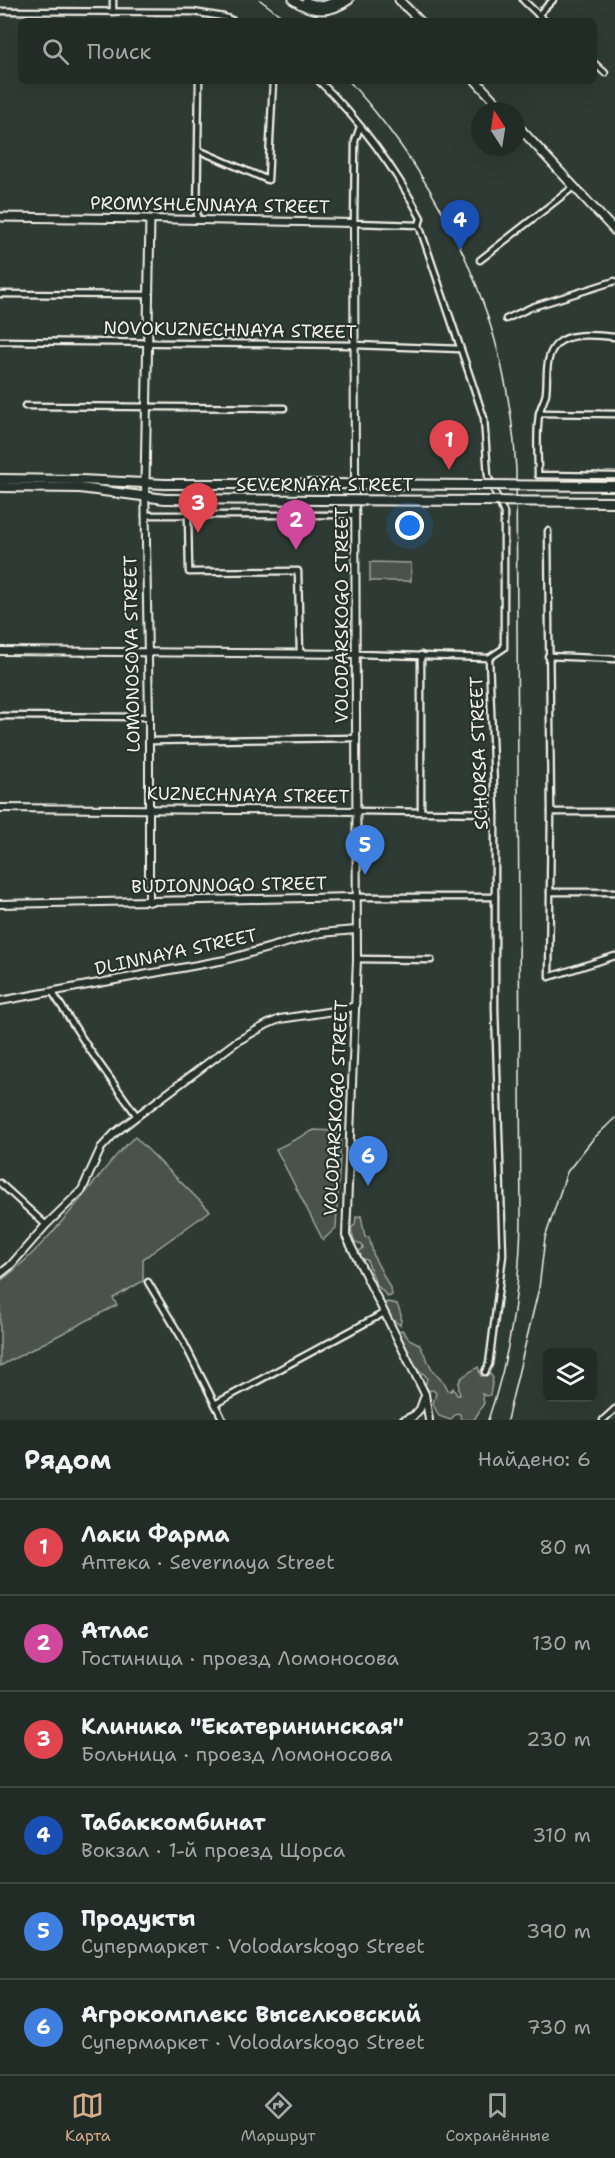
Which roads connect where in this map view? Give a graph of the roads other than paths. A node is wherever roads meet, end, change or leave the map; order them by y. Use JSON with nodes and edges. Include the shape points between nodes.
{"nodes":[{"id":1,"x":113,"y":0,"type":"edge"},
{"id":2,"x":293,"y":0,"type":"edge"},
{"id":3,"x":301,"y":0,"type":"edge"},
{"id":4,"x":340,"y":0,"type":"edge"},
{"id":5,"x":349,"y":0,"type":"edge"},
{"id":6,"x":394,"y":0,"type":"edge"},
{"id":7,"x":399,"y":0,"type":"edge"},
{"id":8,"x":523,"y":0,"type":"edge"},
{"id":9,"x":553,"y":0,"type":"edge"},
{"id":10,"x":0,"y":11,"type":"edge"},
{"id":11,"x":113,"y":12,"type":"junction"},
{"id":12,"x":202,"y":14,"type":"junction"},
{"id":13,"x":538,"y":15,"type":"junction"},
{"id":14,"x":202,"y":18,"type":"edge"},
{"id":15,"x":226,"y":18,"type":"edge"},
{"id":16,"x":411,"y":18,"type":"edge"},
{"id":17,"x":417,"y":18,"type":"edge"},
{"id":18,"x":542,"y":18,"type":"edge"},
{"id":19,"x":597,"y":66,"type":"edge"},
{"id":20,"x":606,"y":73,"type":"dead end"},
{"id":21,"x":199,"y":84,"type":"edge"},
{"id":22,"x":273,"y":84,"type":"edge"},
{"id":23,"x":322,"y":84,"type":"edge"},
{"id":24,"x":473,"y":84,"type":"edge"},
{"id":25,"x":479,"y":84,"type":"edge"},
{"id":26,"x":489,"y":102,"type":"edge"},
{"id":27,"x":496,"y":102,"type":"edge"},
{"id":28,"x":360,"y":127,"type":"junction"},
{"id":29,"x":525,"y":134,"type":"edge"},
{"id":30,"x":525,"y":140,"type":"edge"},
{"id":31,"x":198,"y":150,"type":"junction"},
{"id":32,"x":571,"y":189,"type":"junction"},
{"id":33,"x":0,"y":217,"type":"edge"},
{"id":34,"x":150,"y":219,"type":"junction"},
{"id":35,"x":197,"y":219,"type":"junction"},
{"id":36,"x":354,"y":223,"type":"junction"},
{"id":37,"x":419,"y":225,"type":"junction"},
{"id":38,"x":615,"y":231,"type":"edge"},
{"id":39,"x":615,"y":236,"type":"edge"},
{"id":40,"x":480,"y":260,"type":"dead end"},
{"id":41,"x":615,"y":281,"type":"edge"},
{"id":42,"x":0,"y":294,"type":"edge"},
{"id":43,"x":149,"y":295,"type":"junction"},
{"id":44,"x":506,"y":319,"type":"dead end"},
{"id":45,"x":615,"y":337,"type":"edge"},
{"id":46,"x":0,"y":341,"type":"edge"},
{"id":47,"x":148,"y":343,"type":"junction"},
{"id":48,"x":355,"y":345,"type":"junction"},
{"id":49,"x":460,"y":349,"type":"junction"},
{"id":50,"x":25,"y":406,"type":"dead end"},
{"id":51,"x":147,"y":406,"type":"junction"},
{"id":52,"x":284,"y":408,"type":"dead end"},
{"id":53,"x":539,"y":413,"type":"junction"},
{"id":54,"x":615,"y":414,"type":"edge"},
{"id":55,"x":615,"y":476,"type":"edge"},
{"id":56,"x":0,"y":479,"type":"edge"},
{"id":57,"x":145,"y":483,"type":"junction"},
{"id":58,"x":615,"y":486,"type":"edge"},
{"id":59,"x":0,"y":487,"type":"edge"},
{"id":60,"x":145,"y":498,"type":"junction"},
{"id":61,"x":615,"y":502,"type":"edge"},
{"id":62,"x":145,"y":514,"type":"junction"},
{"id":63,"x":189,"y":515,"type":"junction"},
{"id":64,"x":356,"y":515,"type":"junction"},
{"id":65,"x":548,"y":531,"type":"dead end"},
{"id":66,"x":0,"y":651,"type":"edge"},
{"id":67,"x":148,"y":653,"type":"junction"},
{"id":68,"x":300,"y":654,"type":"junction"},
{"id":69,"x":356,"y":654,"type":"junction"},
{"id":70,"x":422,"y":655,"type":"junction"},
{"id":71,"x":548,"y":656,"type":"junction"},
{"id":72,"x":489,"y":658,"type":"junction"},
{"id":73,"x":615,"y":658,"type":"edge"},
{"id":74,"x":0,"y":716,"type":"edge"},
{"id":75,"x":149,"y":717,"type":"junction"},
{"id":76,"x":357,"y":738,"type":"junction"},
{"id":77,"x":149,"y":741,"type":"junction"},
{"id":78,"x":0,"y":807,"type":"edge"},
{"id":79,"x":150,"y":808,"type":"junction"},
{"id":80,"x":357,"y":811,"type":"junction"},
{"id":81,"x":421,"y":812,"type":"junction"},
{"id":82,"x":551,"y":812,"type":"junction"},
{"id":83,"x":615,"y":812,"type":"edge"},
{"id":84,"x":495,"y":813,"type":"junction"},
{"id":85,"x":550,"y":892,"type":"junction"},
{"id":86,"x":615,"y":892,"type":"edge"},
{"id":87,"x":356,"y":897,"type":"junction"},
{"id":88,"x":495,"y":897,"type":"junction"},
{"id":89,"x":148,"y":902,"type":"junction"},
{"id":90,"x":0,"y":904,"type":"edge"},
{"id":91,"x":356,"y":930,"type":"junction"},
{"id":92,"x":615,"y":956,"type":"edge"},
{"id":93,"x":357,"y":959,"type":"junction"},
{"id":94,"x":431,"y":960,"type":"dead end"},
{"id":95,"x":53,"y":993,"type":"junction"},
{"id":96,"x":0,"y":1001,"type":"edge"},
{"id":97,"x":356,"y":1005,"type":"junction"},
{"id":98,"x":136,"y":1116,"type":"junction"},
{"id":99,"x":0,"y":1183,"type":"edge"},
{"id":100,"x":46,"y":1225,"type":"junction"},
{"id":101,"x":0,"y":1274,"type":"edge"},
{"id":102,"x":148,"y":1282,"type":"dead end"},
{"id":103,"x":384,"y":1313,"type":"junction"},
{"id":104,"x":485,"y":1372,"type":"dead end"},
{"id":105,"x":425,"y":1394,"type":"junction"},
{"id":106,"x":215,"y":1404,"type":"junction"},
{"id":107,"x":615,"y":1409,"type":"edge"},
{"id":108,"x":416,"y":1414,"type":"junction"},
{"id":109,"x":223,"y":1420,"type":"edge"},
{"id":110,"x":402,"y":1420,"type":"edge"},
{"id":111,"x":410,"y":1420,"type":"edge"},
{"id":112,"x":429,"y":1420,"type":"edge"},
{"id":113,"x":603,"y":1420,"type":"edge"}],
"edges":[{"from":1,"to":11,"type":"street"},
{"from":2,"to":5,"type":"main road","via":[[322,11]]},
{"from":3,"to":4,"type":"main road","via":[[322,6]]},
{"from":6,"to":16,"type":"main road"},
{"from":7,"to":17,"type":"main road"},
{"from":8,"to":13,"type":"street"},
{"from":9,"to":13,"type":"street"},
{"from":10,"to":11,"type":"street"},
{"from":11,"to":12,"type":"street"},
{"from":12,"to":14,"type":"street"},
{"from":12,"to":15,"type":"street"},
{"from":13,"to":18,"type":"street"},
{"from":19,"to":20,"type":"street"},
{"from":21,"to":31,"type":"street"},
{"from":22,"to":31,"type":"street","via":[[268,180]]},
{"from":23,"to":28,"type":"street","name":"SCHORSA STREET"},
{"from":24,"to":26,"type":"main road"},
{"from":25,"to":27,"type":"main road"},
{"from":28,"to":36,"type":"street","name":"VOLODARSKOGO STREET","via":[[355,141]]},
{"from":28,"to":37,"type":"street","name":"SCHORSA STREET","via":[[404,186],[421,218]]},
{"from":29,"to":38,"type":"main road"},
{"from":30,"to":32,"type":"main road"},
{"from":31,"to":35,"type":"street"},
{"from":32,"to":39,"type":"main road"},
{"from":32,"to":40,"type":"street"},
{"from":33,"to":34,"type":"main road","name":"PROMYSHLENNAYA STREET"},
{"from":34,"to":35,"type":"street","name":"PROMYSHLENNAYA STREET"},
{"from":34,"to":43,"type":"main road","name":"LOMONOSOVA STREET"},
{"from":35,"to":36,"type":"street","name":"PROMYSHLENNAYA STREET"},
{"from":36,"to":37,"type":"street","name":"PROMYSHLENNAYA STREET"},
{"from":36,"to":48,"type":"street","name":"VOLODARSKOGO STREET"},
{"from":37,"to":49,"type":"street","name":"SCHORSA STREET"},
{"from":41,"to":44,"type":"street"},
{"from":42,"to":43,"type":"street"},
{"from":43,"to":47,"type":"main road","name":"LOMONOSOVA STREET"},
{"from":45,"to":53,"type":"street","via":[[586,335],[557,344],[548,362],[546,395]]},
{"from":46,"to":47,"type":"street","name":"NOVOKUZNECHNAYA STREET"},
{"from":47,"to":48,"type":"street","name":"NOVOKUZNECHNAYA STREET"},
{"from":47,"to":51,"type":"main road","name":"LOMONOSOVA STREET"},
{"from":48,"to":49,"type":"street","name":"NOVOKUZNECHNAYA STREET"},
{"from":48,"to":64,"type":"street","name":"VOLODARSKOGO STREET"},
{"from":49,"to":72,"type":"street","name":"SCHORSA STREET","via":[[484,418],[488,476],[504,513],[504,648]]},
{"from":50,"to":51,"type":"street"},
{"from":51,"to":52,"type":"street"},
{"from":51,"to":57,"type":"main road","name":"LOMONOSOVA STREET"},
{"from":53,"to":54,"type":"street"},
{"from":53,"to":55,"type":"street","via":[[538,475]]},
{"from":56,"to":57,"type":"main road","name":"SEVERNAYA STREET"},
{"from":57,"to":58,"type":"main road","name":"SEVERNAYA STREET","bridge":true},
{"from":57,"to":60,"type":"street","name":"LOMONOSOVA STREET"},
{"from":59,"to":60,"type":"main road","name":"SEVERNAYA STREET","via":[[80,488]]},
{"from":60,"to":61,"type":"main road","name":"SEVERNAYA STREET","bridge":true},
{"from":60,"to":62,"type":"street","name":"LOMONOSOVA STREET"},
{"from":62,"to":63,"type":"street"},
{"from":62,"to":67,"type":"street","name":"LOMONOSOVA STREET"},
{"from":63,"to":64,"type":"street"},
{"from":63,"to":68,"type":"street","via":[[189,572],[298,571]]},
{"from":64,"to":69,"type":"street","name":"VOLODARSKOGO STREET"},
{"from":65,"to":71,"type":"street"},
{"from":66,"to":67,"type":"street"},
{"from":67,"to":68,"type":"street"},
{"from":67,"to":75,"type":"street","name":"LOMONOSOVA STREET"},
{"from":68,"to":69,"type":"street"},
{"from":69,"to":70,"type":"street"},
{"from":69,"to":76,"type":"street","name":"VOLODARSKOGO STREET"},
{"from":70,"to":72,"type":"street"},
{"from":70,"to":81,"type":"street"},
{"from":71,"to":73,"type":"street"},
{"from":71,"to":82,"type":"street"},
{"from":72,"to":84,"type":"street","name":"SCHORSA STREET"},
{"from":74,"to":75,"type":"street"},
{"from":75,"to":77,"type":"street","name":"LOMONOSOVA STREET"},
{"from":76,"to":77,"type":"street"},
{"from":76,"to":80,"type":"street","name":"VOLODARSKOGO STREET"},
{"from":77,"to":79,"type":"street","name":"LOMONOSOVA STREET"},
{"from":78,"to":79,"type":"street","name":"KUZNECHNAYA STREET"},
{"from":79,"to":80,"type":"street","name":"KUZNECHNAYA STREET"},
{"from":79,"to":89,"type":"street","name":"LOMONOSOVA STREET"},
{"from":80,"to":81,"type":"street","name":"KUZNECHNAYA STREET"},
{"from":80,"to":87,"type":"street","name":"VOLODARSKOGO STREET"},
{"from":81,"to":84,"type":"street","name":"KUZNECHNAYA STREET"},
{"from":82,"to":83,"type":"street"},
{"from":82,"to":85,"type":"street"},
{"from":84,"to":88,"type":"street","name":"SCHORSA STREET"},
{"from":85,"to":86,"type":"street"},
{"from":85,"to":92,"type":"street","via":[[549,977]]},
{"from":87,"to":88,"type":"street","name":"BUDIONNOGO STREET"},
{"from":87,"to":89,"type":"street","name":"BUDIONNOGO STREET"},
{"from":87,"to":91,"type":"street","name":"VOLODARSKOGO STREET"},
{"from":88,"to":104,"type":"street","name":"SCHORSA STREET","via":[[503,1255]]},
{"from":89,"to":90,"type":"street","name":"BUDIONNOGO STREET"},
{"from":91,"to":93,"type":"street","name":"VOLODARSKOGO STREET"},
{"from":91,"to":95,"type":"street","name":"DLINNAYA STREET","via":[[321,933],[225,960]]},
{"from":93,"to":94,"type":"street"},
{"from":93,"to":97,"type":"street","name":"VOLODARSKOGO STREET"},
{"from":95,"to":96,"type":"street","name":"DLINNAYA STREET"},
{"from":95,"to":98,"type":"street"},
{"from":97,"to":98,"type":"street","via":[[268,1024],[236,1042]]},
{"from":97,"to":103,"type":"street","name":"VOLODARSKOGO STREET","via":[[346,1236]]},
{"from":98,"to":100,"type":"street","via":[[101,1148],[82,1190]]},
{"from":99,"to":100,"type":"street"},
{"from":100,"to":101,"type":"street"},
{"from":102,"to":106,"type":"street"},
{"from":103,"to":105,"type":"street","name":"VOLODARSKOGO STREET"},
{"from":103,"to":106,"type":"street"},
{"from":105,"to":108,"type":"street"},
{"from":105,"to":112,"type":"street","name":"VOLODARSKOGO STREET"},
{"from":106,"to":109,"type":"street"},
{"from":107,"to":113,"type":"street"},
{"from":108,"to":110,"type":"street"},
{"from":108,"to":111,"type":"street"}]}
